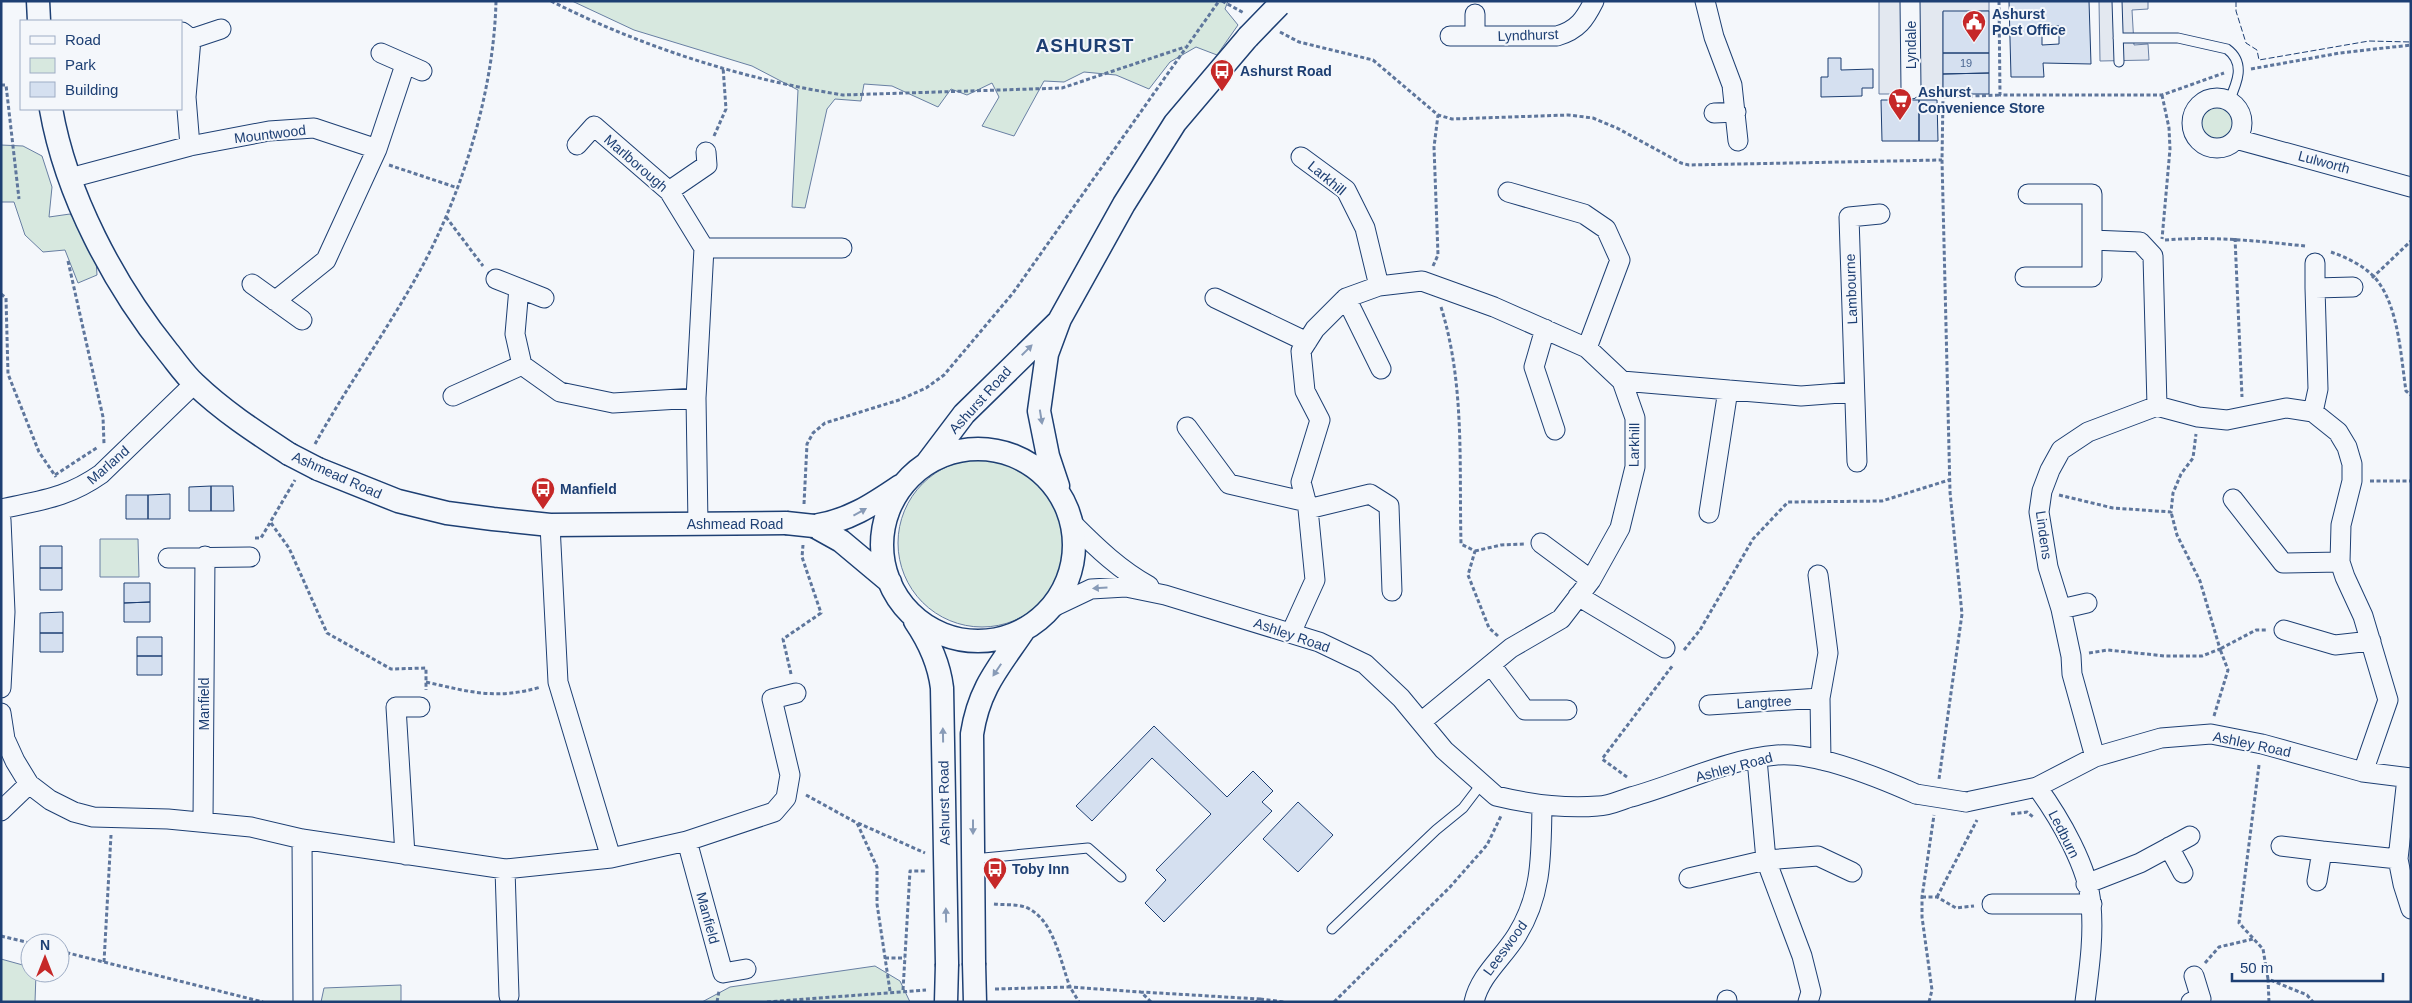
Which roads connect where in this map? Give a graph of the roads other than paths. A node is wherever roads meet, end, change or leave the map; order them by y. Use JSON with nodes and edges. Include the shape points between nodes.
{"nodes":[{"id":1,"x":38,"y":1,"type":"edge"},
{"id":2,"x":1594,"y":1,"type":"edge"},
{"id":3,"x":1705,"y":1,"type":"edge"},
{"id":4,"x":1910,"y":1,"type":"edge"},
{"id":5,"x":2117,"y":1,"type":"edge"},
{"id":6,"x":1282,"y":3,"type":"edge"},
{"id":7,"x":1476,"y":14,"type":"dead end"},
{"id":8,"x":39,"y":20,"type":"edge"},
{"id":9,"x":220,"y":29,"type":"dead end"},
{"id":10,"x":186,"y":35,"type":"edge"},
{"id":11,"x":1450,"y":36,"type":"dead end"},
{"id":12,"x":1475,"y":36,"type":"junction"},
{"id":13,"x":2118,"y":38,"type":"junction"},
{"id":14,"x":381,"y":53,"type":"dead end"},
{"id":15,"x":2119,"y":62,"type":"dead end"},
{"id":16,"x":1911,"y":89,"type":"road end"},
{"id":17,"x":2229,"y":101,"type":"junction"},
{"id":18,"x":51,"y":110,"type":"edge"},
{"id":19,"x":1736,"y":112,"type":"junction"},
{"id":20,"x":1714,"y":113,"type":"dead end"},
{"id":21,"x":2236,"y":140,"type":"junction"},
{"id":22,"x":1738,"y":141,"type":"dead end"},
{"id":23,"x":577,"y":145,"type":"dead end"},
{"id":24,"x":190,"y":146,"type":"junction"},
{"id":25,"x":706,"y":152,"type":"road end"},
{"id":26,"x":374,"y":154,"type":"junction"},
{"id":27,"x":1301,"y":157,"type":"dead end"},
{"id":28,"x":70,"y":178,"type":"junction"},
{"id":29,"x":2411,"y":187,"type":"edge"},
{"id":30,"x":669,"y":191,"type":"junction"},
{"id":31,"x":1508,"y":192,"type":"dead end"},
{"id":32,"x":2028,"y":194,"type":"dead end"},
{"id":33,"x":1880,"y":214,"type":"dead end"},
{"id":34,"x":2092,"y":240,"type":"junction"},
{"id":35,"x":704,"y":248,"type":"junction"},
{"id":36,"x":842,"y":248,"type":"dead end"},
{"id":37,"x":2317,"y":253,"type":"road end"},
{"id":38,"x":2024,"y":276,"type":"dead end"},
{"id":39,"x":496,"y":279,"type":"road end"},
{"id":40,"x":252,"y":284,"type":"dead end"},
{"id":41,"x":1379,"y":286,"type":"junction"},
{"id":42,"x":2353,"y":287,"type":"road end"},
{"id":43,"x":519,"y":288,"type":"junction"},
{"id":44,"x":2315,"y":288,"type":"junction"},
{"id":45,"x":544,"y":298,"type":"dead end"},
{"id":46,"x":1215,"y":298,"type":"dead end"},
{"id":47,"x":1346,"y":298,"type":"junction"},
{"id":48,"x":275,"y":302,"type":"junction"},
{"id":49,"x":1060,"y":319,"type":"junction"},
{"id":50,"x":302,"y":320,"type":"dead end"},
{"id":51,"x":1545,"y":329,"type":"junction"},
{"id":52,"x":1307,"y":342,"type":"junction"},
{"id":53,"x":1587,"y":348,"type":"junction"},
{"id":54,"x":522,"y":365,"type":"junction"},
{"id":55,"x":1381,"y":368,"type":"dead end"},
{"id":56,"x":1622,"y":381,"type":"junction"},
{"id":57,"x":194,"y":384,"type":"junction"},
{"id":58,"x":1728,"y":390,"type":"junction"},
{"id":59,"x":1854,"y":392,"type":"junction"},
{"id":60,"x":453,"y":396,"type":"dead end"},
{"id":61,"x":696,"y":398,"type":"junction"},
{"id":62,"x":2157,"y":406,"type":"junction"},
{"id":63,"x":2312,"y":412,"type":"junction"},
{"id":64,"x":1187,"y":427,"type":"dead end"},
{"id":65,"x":1554,"y":430,"type":"dead end"},
{"id":66,"x":1856,"y":462,"type":"dead end"},
{"id":67,"x":925,"y":465,"type":"junction"},
{"id":68,"x":907,"y":481,"type":"junction"},
{"id":69,"x":1062,"y":497,"type":"junction"},
{"id":70,"x":2233,"y":499,"type":"dead end"},
{"id":71,"x":1308,"y":505,"type":"junction"},
{"id":72,"x":1,"y":509,"type":"edge"},
{"id":73,"x":1709,"y":513,"type":"dead end"},
{"id":74,"x":1,"y":520,"type":"edge"},
{"id":75,"x":698,"y":524,"type":"junction"},
{"id":76,"x":802,"y":524,"type":"junction"},
{"id":77,"x":1073,"y":524,"type":"junction"},
{"id":78,"x":550,"y":525,"type":"junction"},
{"id":79,"x":1542,"y":543,"type":"road end"},
{"id":80,"x":205,"y":556,"type":"junction"},
{"id":81,"x":168,"y":558,"type":"dead end"},
{"id":82,"x":250,"y":558,"type":"road end"},
{"id":83,"x":2340,"y":562,"type":"junction"},
{"id":84,"x":1818,"y":575,"type":"dead end"},
{"id":85,"x":1591,"y":580,"type":"junction"},
{"id":86,"x":890,"y":582,"type":"junction"},
{"id":87,"x":1392,"y":591,"type":"dead end"},
{"id":88,"x":1166,"y":595,"type":"junction"},
{"id":89,"x":1578,"y":596,"type":"junction"},
{"id":90,"x":2087,"y":603,"type":"dead end"},
{"id":91,"x":1051,"y":608,"type":"junction"},
{"id":92,"x":2061,"y":609,"type":"junction"},
{"id":93,"x":910,"y":613,"type":"junction"},
{"id":94,"x":1024,"y":630,"type":"junction"},
{"id":95,"x":2284,"y":630,"type":"road end"},
{"id":96,"x":1291,"y":633,"type":"junction"},
{"id":97,"x":2372,"y":641,"type":"junction"},
{"id":98,"x":1675,"y":654,"type":"road end"},
{"id":99,"x":1490,"y":665,"type":"junction"},
{"id":100,"x":1,"y":688,"type":"edge"},
{"id":101,"x":796,"y":692,"type":"road end"},
{"id":102,"x":1820,"y":698,"type":"junction"},
{"id":103,"x":1709,"y":705,"type":"dead end"},
{"id":104,"x":420,"y":707,"type":"road end"},
{"id":105,"x":1566,"y":710,"type":"dead end"},
{"id":106,"x":1,"y":713,"type":"edge"},
{"id":107,"x":1420,"y":722,"type":"junction"},
{"id":108,"x":2095,"y":757,"type":"junction"},
{"id":109,"x":1758,"y":759,"type":"junction"},
{"id":110,"x":1821,"y":760,"type":"junction"},
{"id":111,"x":2364,"y":772,"type":"junction"},
{"id":112,"x":2409,"y":778,"type":"edge"},
{"id":113,"x":29,"y":784,"type":"junction"},
{"id":114,"x":1482,"y":784,"type":"junction"},
{"id":115,"x":2037,"y":787,"type":"junction"},
{"id":116,"x":1542,"y":805,"type":"junction"},
{"id":117,"x":1,"y":811,"type":"edge"},
{"id":118,"x":203,"y":821,"type":"junction"},
{"id":119,"x":2190,"y":836,"type":"dead end"},
{"id":120,"x":302,"y":839,"type":"junction"},
{"id":121,"x":687,"y":841,"type":"junction"},
{"id":122,"x":2281,"y":846,"type":"dead end"},
{"id":123,"x":2169,"y":847,"type":"junction"},
{"id":124,"x":2322,"y":851,"type":"junction"},
{"id":125,"x":405,"y":854,"type":"junction"},
{"id":126,"x":611,"y":858,"type":"junction"},
{"id":127,"x":973,"y":859,"type":"junction"},
{"id":128,"x":2398,"y":859,"type":"junction"},
{"id":129,"x":1766,"y":860,"type":"junction"},
{"id":130,"x":505,"y":869,"type":"junction"},
{"id":131,"x":1852,"y":872,"type":"dead end"},
{"id":132,"x":2183,"y":873,"type":"dead end"},
{"id":133,"x":1121,"y":877,"type":"dead end"},
{"id":134,"x":1689,"y":878,"type":"dead end"},
{"id":135,"x":2317,"y":882,"type":"dead end"},
{"id":136,"x":2407,"y":883,"type":"edge"},
{"id":137,"x":2086,"y":884,"type":"junction"},
{"id":138,"x":1992,"y":904,"type":"road end"},
{"id":139,"x":2092,"y":904,"type":"junction"},
{"id":140,"x":2411,"y":909,"type":"edge"},
{"id":141,"x":1332,"y":929,"type":"dead end"},
{"id":142,"x":746,"y":969,"type":"dead end"},
{"id":143,"x":2194,"y":976,"type":"road end"},
{"id":144,"x":509,"y":996,"type":"dead end"},
{"id":145,"x":303,"y":1002,"type":"edge"},
{"id":146,"x":946,"y":1002,"type":"edge"},
{"id":147,"x":975,"y":1002,"type":"edge"},
{"id":148,"x":1474,"y":1002,"type":"edge"},
{"id":149,"x":1808,"y":1002,"type":"edge"},
{"id":150,"x":2085,"y":1002,"type":"edge"},
{"id":151,"x":2191,"y":1002,"type":"edge"}],
"edges":[{"from":1,"to":8,"type":"street"},
{"from":2,"to":12,"type":"street","name":"Lyndhurst","via":[[1579,27],[1568,33],[1557,36]]},
{"from":3,"to":19,"type":"street","via":[[1732,85]]},
{"from":4,"to":16,"type":"street","name":"Lyndale"},
{"from":5,"to":13,"type":"lane"},
{"from":6,"to":49,"type":"street","name":"Ashurst Road","bridge":true,"via":[[1248,37],[1175,123],[1124,204]]},
{"from":7,"to":12,"type":"street"},
{"from":9,"to":10,"type":"street"},
{"from":10,"to":24,"type":"street"},
{"from":11,"to":12,"type":"street","name":"Lyndhurst"},
{"from":13,"to":15,"type":"lane"},
{"from":13,"to":17,"type":"lane","via":[[2178,38],[2227,48],[2234,53],[2239,71]]},
{"from":14,"to":26,"type":"street","via":[[413,68]]},
{"from":17,"to":21,"type":"street","via":[[2242,119]]},
{"from":17,"to":21,"type":"street","via":[[2212,98],[2197,107],[2192,114],[2192,132],[2204,145],[2212,148],[2229,145]]},
{"from":18,"to":28,"type":"street","name":"Ashmead Road"},
{"from":19,"to":20,"type":"street"},
{"from":19,"to":22,"type":"street"},
{"from":21,"to":29,"type":"street","name":"Lulworth"},
{"from":23,"to":30,"type":"street","name":"Marlborough","via":[[594,126]]},
{"from":24,"to":26,"type":"street","name":"Mountwood","via":[[269,131],[314,128]]},
{"from":24,"to":28,"type":"street","name":"Mountwood"},
{"from":25,"to":30,"type":"street","via":[[708,165]]},
{"from":26,"to":48,"type":"street","via":[[326,260]]},
{"from":27,"to":41,"type":"street","name":"Larkhill","via":[[1346,190],[1365,228]]},
{"from":28,"to":57,"type":"street","name":"Ashmead Road","via":[[102,251],[125,292],[153,334]]},
{"from":30,"to":35,"type":"street","name":"Marlborough"},
{"from":31,"to":53,"type":"street","via":[[1584,214],[1606,229],[1620,260]]},
{"from":32,"to":34,"type":"street","via":[[2092,194]]},
{"from":33,"to":59,"type":"street","name":"Lambourne","via":[[1849,217]]},
{"from":34,"to":38,"type":"street","via":[[2092,276]]},
{"from":34,"to":62,"type":"street","via":[[2140,242],[2153,256]]},
{"from":35,"to":36,"type":"street"},
{"from":35,"to":61,"type":"street"},
{"from":37,"to":44,"type":"street"},
{"from":39,"to":43,"type":"street"},
{"from":40,"to":48,"type":"street"},
{"from":41,"to":47,"type":"street","name":"Larkhill"},
{"from":41,"to":51,"type":"street","name":"Larkhill","via":[[1422,281],[1494,306]]},
{"from":42,"to":44,"type":"street"},
{"from":43,"to":45,"type":"street"},
{"from":43,"to":54,"type":"street","via":[[515,334]]},
{"from":44,"to":63,"type":"street","via":[[2318,389]]},
{"from":46,"to":52,"type":"street"},
{"from":47,"to":52,"type":"street","name":"Larkhill","via":[[1315,329]]},
{"from":47,"to":55,"type":"street"},
{"from":48,"to":50,"type":"street"},
{"from":67,"to":49,"type":"street","name":"Ashurst Road","one_way":true,"via":[[964,414]]},
{"from":49,"to":69,"type":"street","name":"Ashurst Road","one_way":true,"via":[[1047,354],[1039,411],[1048,456]]},
{"from":51,"to":53,"type":"street","name":"Larkhill"},
{"from":51,"to":65,"type":"street","via":[[1534,367]]},
{"from":52,"to":71,"type":"street","name":"Larkhill","via":[[1301,351],[1305,391],[1320,420],[1301,482]]},
{"from":53,"to":56,"type":"street","name":"Larkhill"},
{"from":54,"to":60,"type":"street"},
{"from":54,"to":61,"type":"street","via":[[560,392],[613,403]]},
{"from":56,"to":58,"type":"street"},
{"from":56,"to":85,"type":"street","name":"Larkhill","via":[[1635,418],[1635,466],[1620,528]]},
{"from":57,"to":72,"type":"street","name":"Marland","via":[[102,474],[68,494]]},
{"from":57,"to":78,"type":"street","name":"Ashmead Road","bridge":true,"via":[[289,454],[398,501],[447,513]]},
{"from":58,"to":59,"type":"street","via":[[1800,396]]},
{"from":58,"to":73,"type":"street"},
{"from":59,"to":66,"type":"street","name":"Lambourne"},
{"from":61,"to":75,"type":"street"},
{"from":62,"to":63,"type":"street","via":[[2198,417],[2227,420],[2286,408]]},
{"from":62,"to":92,"type":"street","name":"Lindens","via":[[2088,432],[2061,450],[2042,491],[2039,512]]},
{"from":63,"to":83,"type":"street","via":[[2338,432],[2352,464],[2352,481],[2341,525]]},
{"from":64,"to":71,"type":"street","via":[[1229,484]]},
{"from":67,"to":68,"type":"street"},
{"from":67,"to":69,"type":"street","via":[[954,452],[985,449],[1000,452],[1016,456],[1042,473]]},
{"from":76,"to":68,"type":"street","name":"Ashmead Road","one_way":true,"via":[[835,523],[854,515]]},
{"from":68,"to":86,"type":"street","via":[[892,503],[883,529],[882,556]]},
{"from":69,"to":77,"type":"street"},
{"from":70,"to":83,"type":"street","via":[[2283,562]]},
{"from":71,"to":87,"type":"street","via":[[1370,494],[1389,506]]},
{"from":71,"to":96,"type":"street","name":"Larkhill","via":[[1315,580]]},
{"from":74,"to":100,"type":"street","via":[[5,612]]},
{"from":75,"to":76,"type":"street","name":"Ashmead Road"},
{"from":75,"to":78,"type":"street","name":"Ashmead Road"},
{"from":76,"to":86,"type":"street","name":"Ashmead Road","via":[[841,541]]},
{"from":77,"to":88,"type":"street","name":"Ashley Road","via":[[1130,576]]},
{"from":77,"to":91,"type":"street","via":[[1072,564],[1067,583]]},
{"from":78,"to":126,"type":"street","via":[[558,682]]},
{"from":79,"to":85,"type":"street"},
{"from":80,"to":81,"type":"street"},
{"from":80,"to":82,"type":"street"},
{"from":80,"to":118,"type":"street","name":"Manfield"},
{"from":83,"to":97,"type":"street"},
{"from":84,"to":102,"type":"street","via":[[1828,654]]},
{"from":85,"to":89,"type":"street","name":"Larkhill"},
{"from":86,"to":93,"type":"street"},
{"from":88,"to":91,"type":"street","name":"Ashley Road","one_way":true,"via":[[1126,587],[1091,589]]},
{"from":88,"to":96,"type":"street","name":"Ashley Road"},
{"from":89,"to":98,"type":"street"},
{"from":89,"to":99,"type":"street","name":"Larkhill","via":[[1561,619],[1511,648]]},
{"from":90,"to":92,"type":"street"},
{"from":91,"to":94,"type":"street"},
{"from":92,"to":108,"type":"street","name":"Lindens","via":[[2072,674]]},
{"from":93,"to":94,"type":"street","via":[[935,631],[964,640],[995,640]]},
{"from":146,"to":93,"type":"street","name":"Ashurst Road","one_way":true,"bridge":true,"via":[[942,688],[939,667],[927,639]]},
{"from":94,"to":127,"type":"street","name":"Ashurst Road","one_way":true,"via":[[985,688],[975,714],[972,734]]},
{"from":95,"to":97,"type":"street","via":[[2335,645]]},
{"from":96,"to":107,"type":"street","name":"Ashley Road","via":[[1319,642],[1365,664],[1401,698]]},
{"from":97,"to":111,"type":"street","via":[[2388,700]]},
{"from":99,"to":105,"type":"street","via":[[1525,710]]},
{"from":99,"to":107,"type":"street","name":"Larkhill"},
{"from":101,"to":121,"type":"street","via":[[772,699],[790,775],[786,798],[774,812]]},
{"from":102,"to":103,"type":"street","name":"Langtree"},
{"from":102,"to":110,"type":"street"},
{"from":104,"to":125,"type":"street","via":[[396,707]]},
{"from":106,"to":113,"type":"street","via":[[5,739]]},
{"from":107,"to":114,"type":"street","name":"Ashley Road","via":[[1444,750]]},
{"from":108,"to":111,"type":"street","name":"Ashley Road","via":[[2161,738],[2211,734],[2262,744]]},
{"from":108,"to":115,"type":"street","name":"Ashley Road"},
{"from":109,"to":110,"type":"street","name":"Ashley Road","via":[[1778,755]]},
{"from":109,"to":116,"type":"street","name":"Ashley Road","via":[[1599,806]]},
{"from":109,"to":129,"type":"street"},
{"from":110,"to":115,"type":"street","name":"Ashley Road","bridge":true,"via":[[1882,779],[1916,794],[1966,802]]},
{"from":111,"to":112,"type":"street","name":"Ashley Road"},
{"from":112,"to":128,"type":"street"},
{"from":113,"to":117,"type":"street"},
{"from":113,"to":118,"type":"street","via":[[50,800],[93,817]]},
{"from":114,"to":116,"type":"street","name":"Ashley Road","via":[[1496,796]]},
{"from":114,"to":141,"type":"lane","via":[[1463,808]]},
{"from":115,"to":137,"type":"street","name":"Ledburn","via":[[2076,854]]},
{"from":116,"to":148,"type":"street","name":"Leeswood","via":[[1537,890],[1530,912],[1503,955],[1483,978]]},
{"from":118,"to":120,"type":"street","via":[[251,827]]},
{"from":119,"to":123,"type":"street"},
{"from":120,"to":125,"type":"street"},
{"from":120,"to":145,"type":"street"},
{"from":121,"to":126,"type":"street"},
{"from":121,"to":142,"type":"street","name":"Manfield","via":[[723,973]]},
{"from":122,"to":124,"type":"street"},
{"from":123,"to":132,"type":"street"},
{"from":123,"to":137,"type":"street","via":[[2140,863]]},
{"from":124,"to":128,"type":"street"},
{"from":124,"to":135,"type":"street"},
{"from":125,"to":130,"type":"street"},
{"from":126,"to":130,"type":"street"},
{"from":127,"to":133,"type":"lane","via":[[1088,848]]},
{"from":127,"to":147,"type":"street","name":"Ashurst Road","bridge":true},
{"from":128,"to":136,"type":"street"},
{"from":129,"to":131,"type":"street","via":[[1818,856]]},
{"from":129,"to":134,"type":"street"},
{"from":129,"to":149,"type":"street","via":[[1802,956],[1811,992]]},
{"from":130,"to":144,"type":"street"},
{"from":136,"to":140,"type":"street"},
{"from":137,"to":139,"type":"street","name":"Ledburn"},
{"from":138,"to":139,"type":"street"},
{"from":139,"to":150,"type":"street","name":"Ledburn"},
{"from":143,"to":151,"type":"street","via":[[2201,999]]}]}
